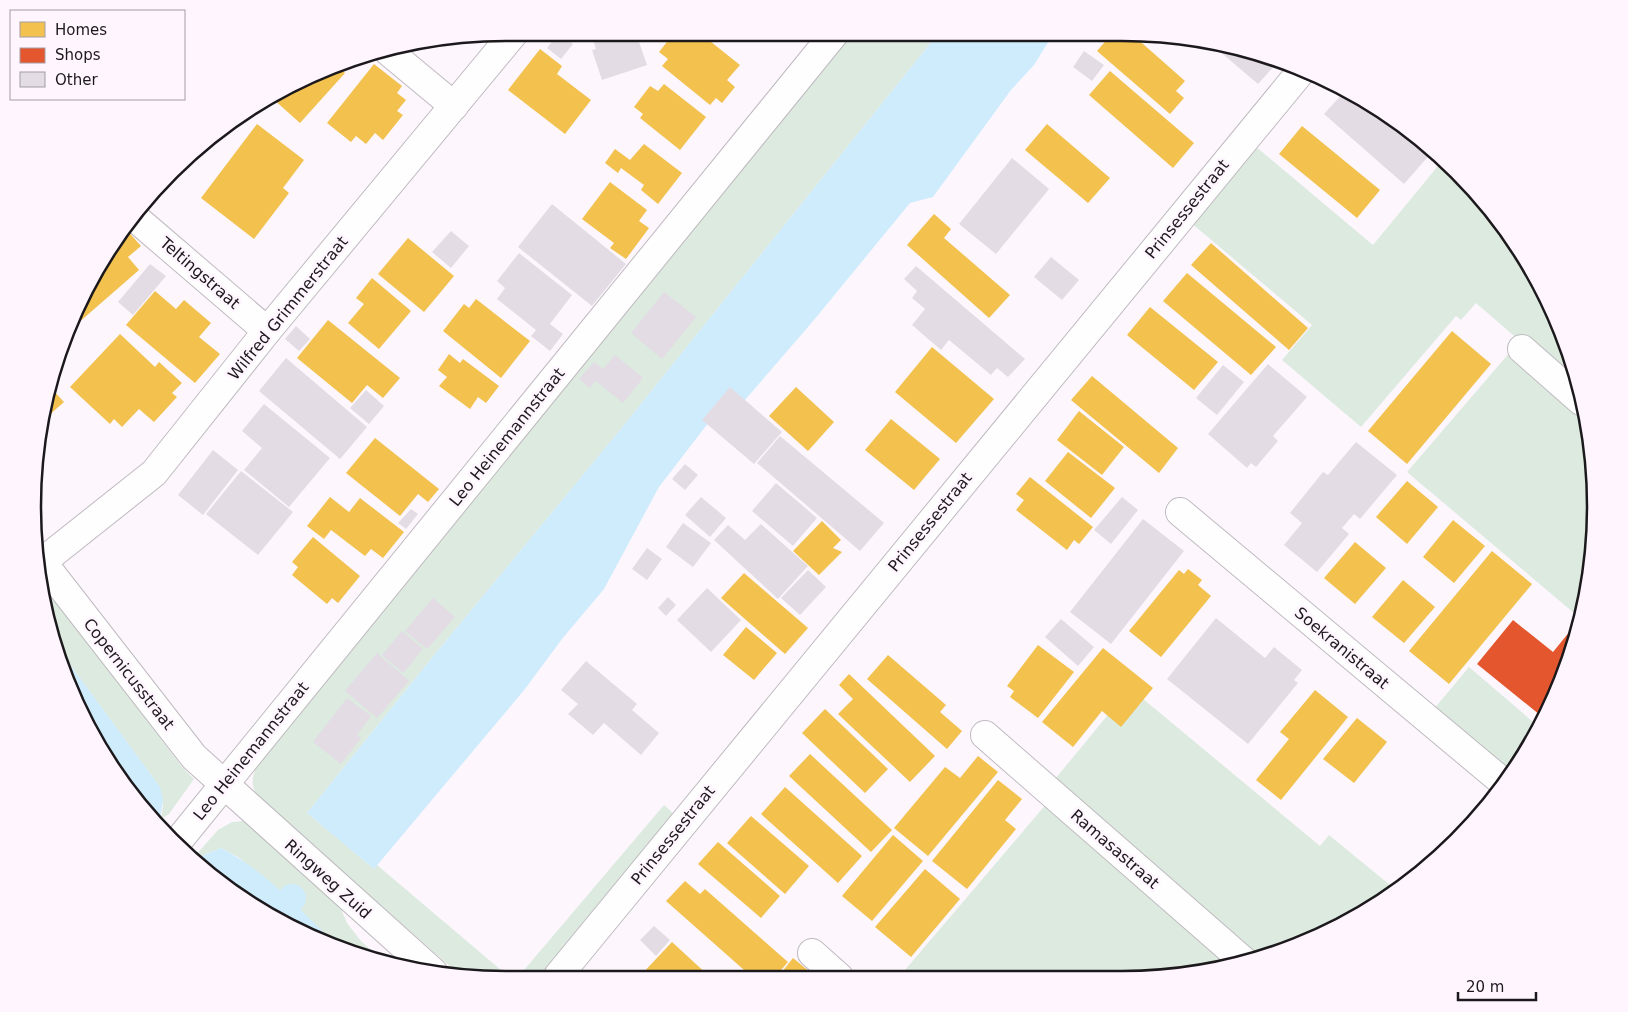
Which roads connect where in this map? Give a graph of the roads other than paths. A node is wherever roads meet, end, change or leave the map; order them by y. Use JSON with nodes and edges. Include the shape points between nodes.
{"nodes":[{"id":1,"x":507,"y":41,"type":"edge"},
{"id":2,"x":828,"y":41,"type":"edge"},
{"id":3,"x":392,"y":55,"type":"edge"},
{"id":4,"x":1297,"y":76,"type":"edge"},
{"id":5,"x":454,"y":106,"type":"junction"},
{"id":6,"x":139,"y":221,"type":"edge"},
{"id":7,"x":267,"y":331,"type":"junction"},
{"id":8,"x":1522,"y":349,"type":"dead end"},
{"id":9,"x":1573,"y":394,"type":"edge"},
{"id":10,"x":1180,"y":512,"type":"dead end"},
{"id":11,"x":44,"y":558,"type":"edge"},
{"id":12,"x":45,"y":565,"type":"edge"},
{"id":13,"x":985,"y":735,"type":"dead end"},
{"id":14,"x":1498,"y":779,"type":"edge"},
{"id":15,"x":224,"y":785,"type":"junction"},
{"id":16,"x":181,"y":838,"type":"edge"},
{"id":17,"x":812,"y":953,"type":"dead end"},
{"id":18,"x":1238,"y":956,"type":"edge"},
{"id":19,"x":423,"y":963,"type":"edge"},
{"id":20,"x":562,"y":971,"type":"edge"},
{"id":21,"x":833,"y":971,"type":"edge"}],
"edges":[{"from":1,"to":5,"type":"street","name":"Wilfred Grimmerstraat"},
{"from":2,"to":15,"type":"street","name":"Leo Heinemannstraat"},
{"from":3,"to":5,"type":"street"},
{"from":4,"to":20,"type":"street","name":"Prinsessestraat"},
{"from":5,"to":7,"type":"street","name":"Wilfred Grimmerstraat"},
{"from":6,"to":7,"type":"street","name":"Teltingstraat"},
{"from":7,"to":11,"type":"street","name":"Wilfred Grimmerstraat","via":[[154,473]]},
{"from":8,"to":9,"type":"street"},
{"from":10,"to":14,"type":"street","name":"Soekranistraat"},
{"from":12,"to":15,"type":"street","name":"Copernicusstraat","via":[[194,757]]},
{"from":13,"to":18,"type":"street","name":"Ramasastraat"},
{"from":15,"to":16,"type":"street","name":"Leo Heinemannstraat"},
{"from":15,"to":19,"type":"street","name":"Ringweg Zuid"},
{"from":17,"to":21,"type":"street"}]}
